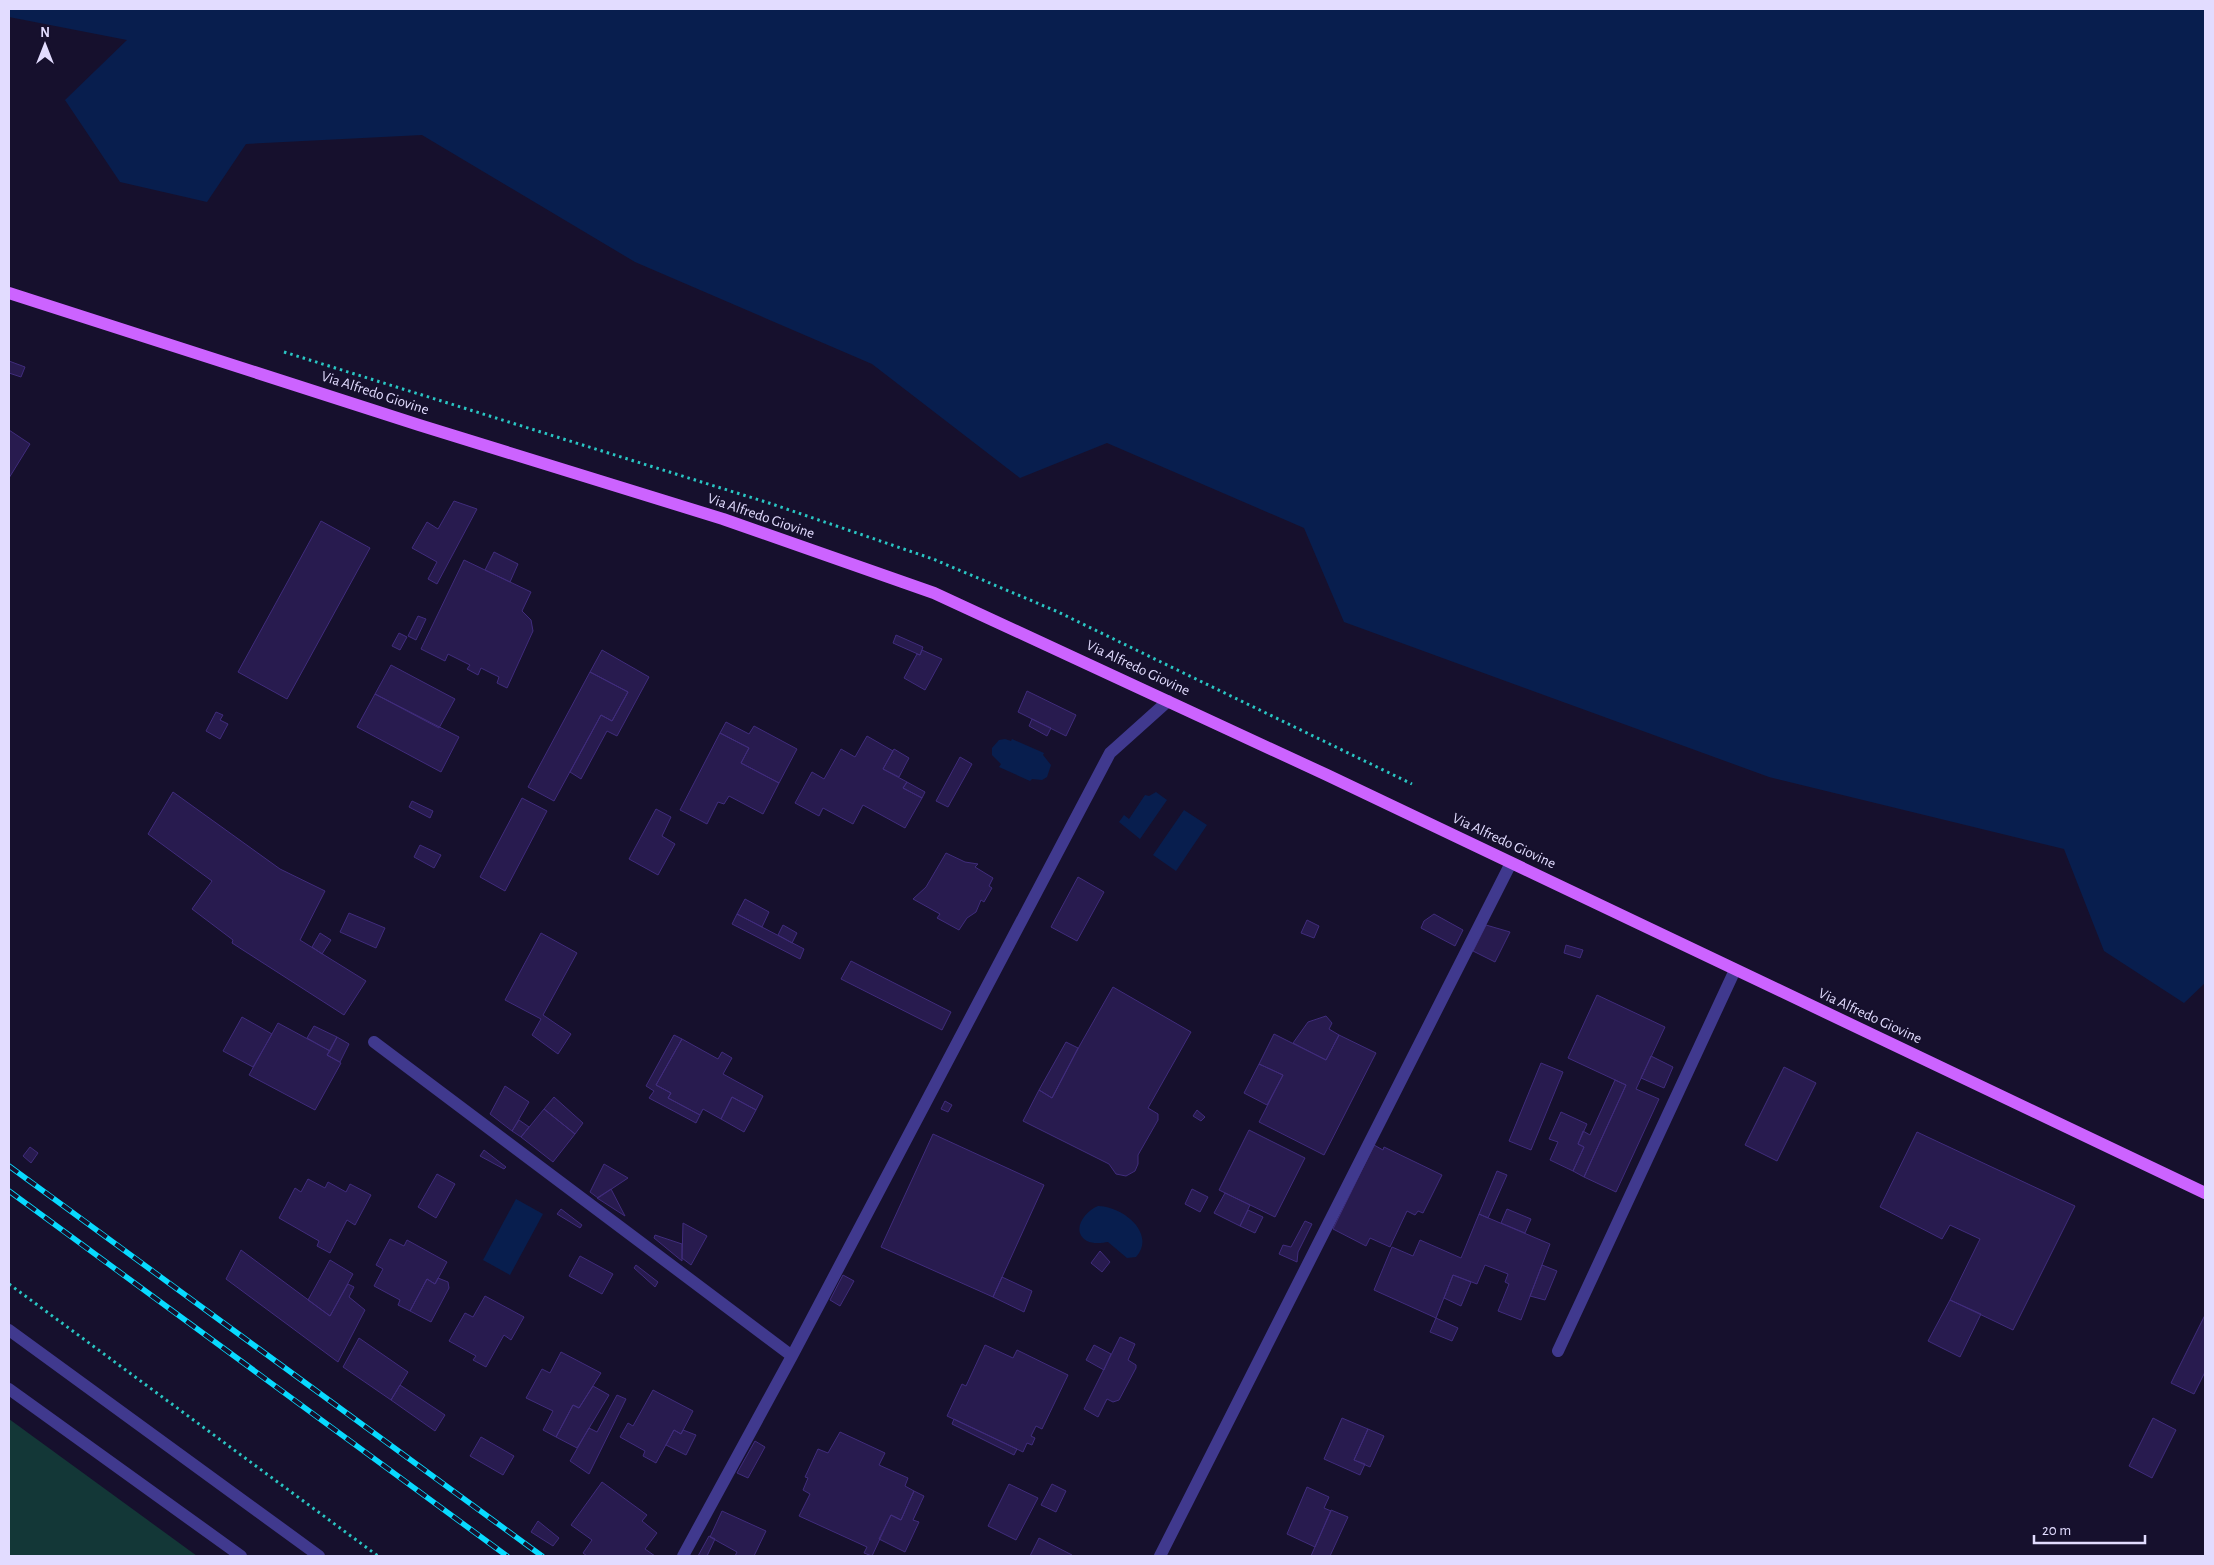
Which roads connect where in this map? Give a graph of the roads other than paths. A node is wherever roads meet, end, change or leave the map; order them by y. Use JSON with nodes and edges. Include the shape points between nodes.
{"nodes":[{"id":1,"x":9,"y":293,"type":"edge"},
{"id":2,"x":1168,"y":700,"type":"junction"},
{"id":3,"x":1511,"y":863,"type":"junction"},
{"id":4,"x":1735,"y":970,"type":"junction"},
{"id":5,"x":374,"y":1042,"type":"dead end"},
{"id":6,"x":2205,"y":1194,"type":"edge"},
{"id":7,"x":9,"y":1330,"type":"edge"},
{"id":8,"x":1558,"y":1351,"type":"dead end"},
{"id":9,"x":792,"y":1356,"type":"junction"},
{"id":10,"x":9,"y":1389,"type":"edge"},
{"id":11,"x":241,"y":1556,"type":"edge"},
{"id":12,"x":319,"y":1556,"type":"edge"},
{"id":13,"x":683,"y":1556,"type":"edge"},
{"id":14,"x":1160,"y":1556,"type":"edge"}],
"edges":[{"from":1,"to":2,"type":"main road","name":"Via Alfredo Giovine","via":[[768,534],[934,593]]},
{"from":2,"to":3,"type":"main road","name":"Via Alfredo Giovine"},
{"from":2,"to":9,"type":"street","via":[[1110,753]]},
{"from":3,"to":4,"type":"main road","name":"Via Alfredo Giovine"},
{"from":3,"to":14,"type":"street"},
{"from":4,"to":6,"type":"main road","name":"Via Alfredo Giovine"},
{"from":4,"to":8,"type":"street"},
{"from":5,"to":9,"type":"street"},
{"from":7,"to":12,"type":"street"},
{"from":9,"to":13,"type":"street"},
{"from":10,"to":11,"type":"street"}]}
